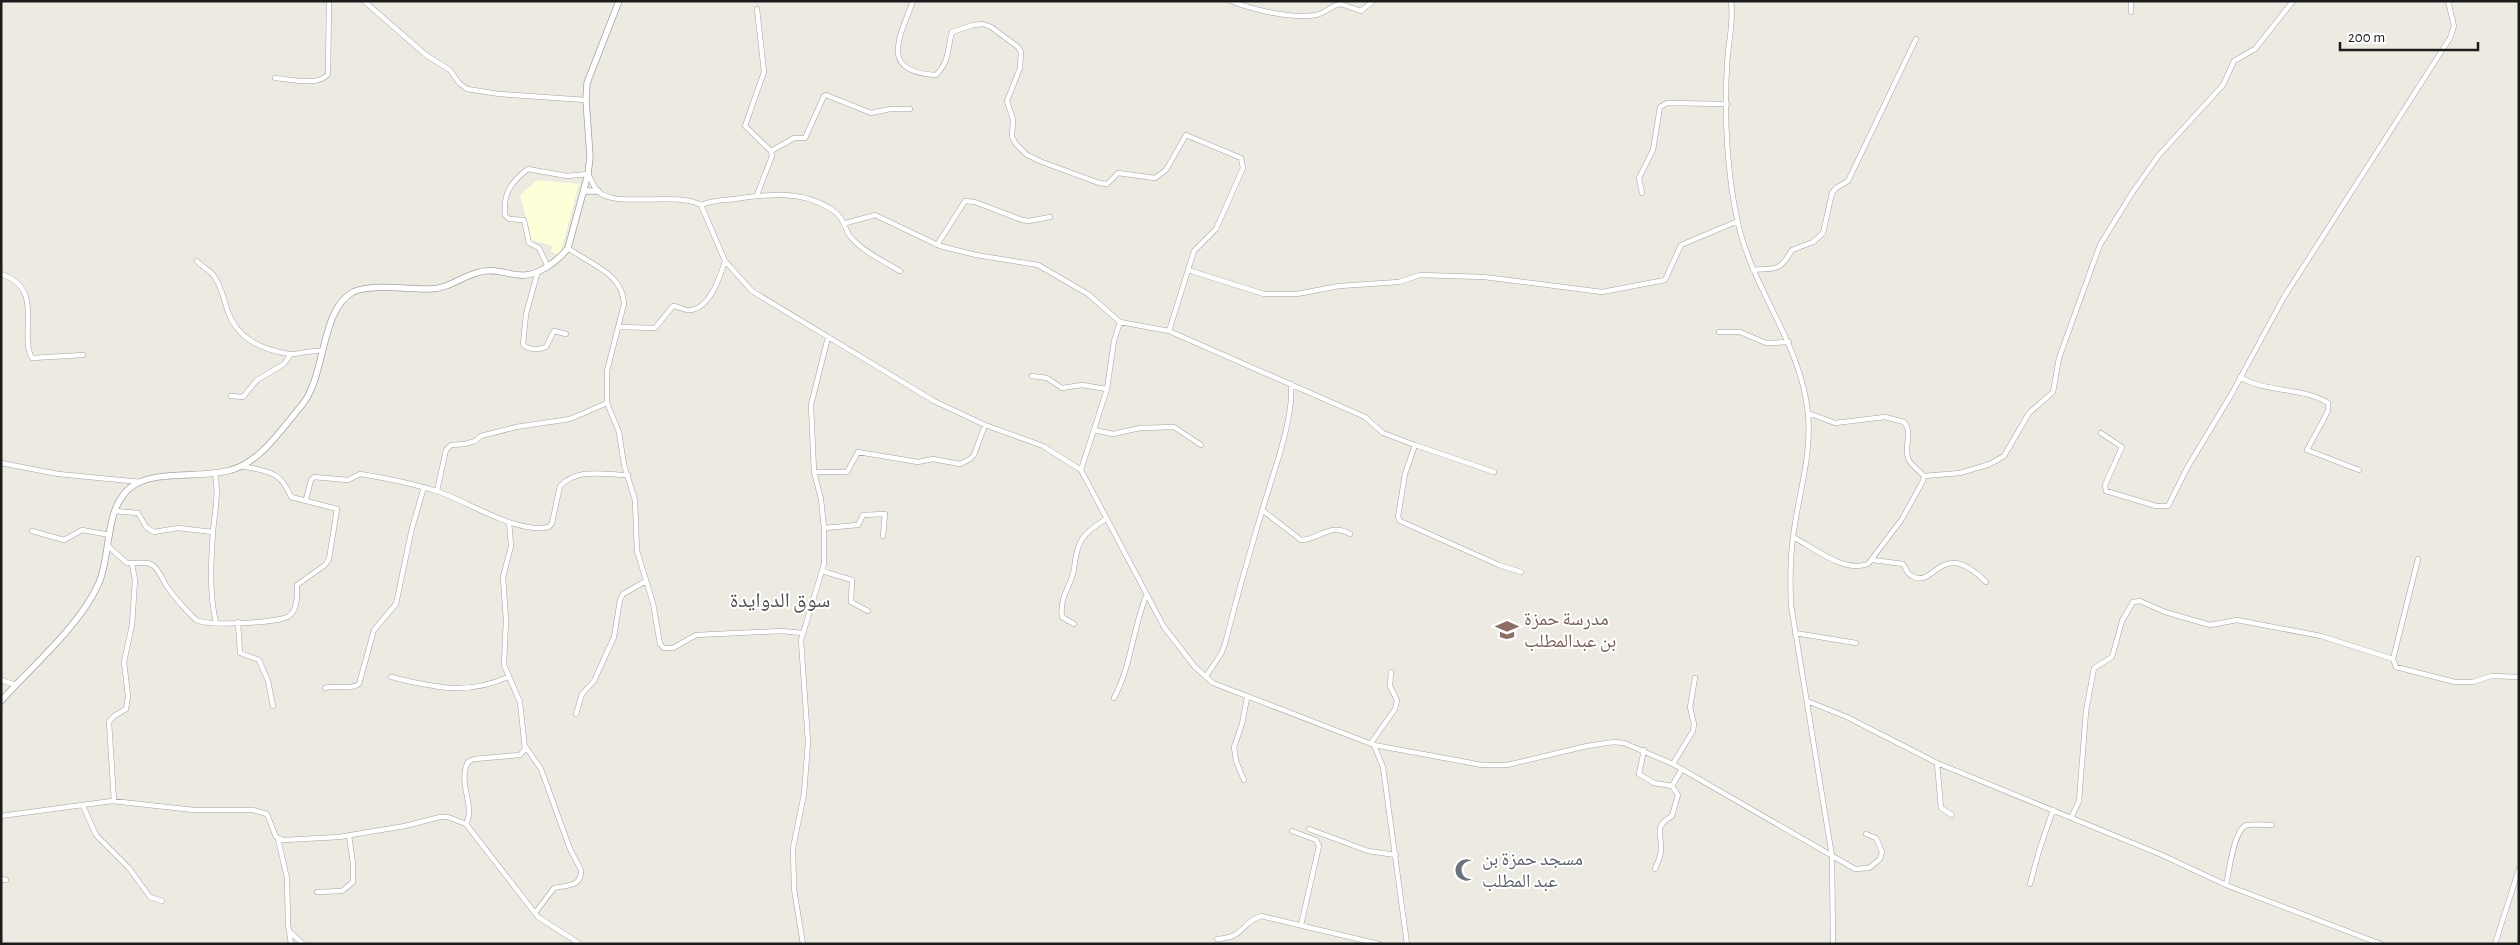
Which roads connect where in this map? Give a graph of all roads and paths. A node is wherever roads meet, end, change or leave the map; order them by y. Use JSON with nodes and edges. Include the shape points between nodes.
{"nodes":[{"id":1,"x":329,"y":1,"type":"edge"},
{"id":2,"x":364,"y":1,"type":"edge"},
{"id":3,"x":619,"y":1,"type":"edge"},
{"id":4,"x":913,"y":1,"type":"edge"},
{"id":5,"x":1230,"y":1,"type":"edge"},
{"id":6,"x":1374,"y":1,"type":"edge"},
{"id":7,"x":1731,"y":1,"type":"edge"},
{"id":8,"x":2131,"y":1,"type":"edge"},
{"id":9,"x":2294,"y":1,"type":"edge"},
{"id":10,"x":2448,"y":1,"type":"edge"},
{"id":11,"x":757,"y":9,"type":"dead end"},
{"id":12,"x":2131,"y":12,"type":"dead end"},
{"id":13,"x":1916,"y":39,"type":"dead end"},
{"id":14,"x":274,"y":78,"type":"dead end"},
{"id":15,"x":586,"y":100,"type":"junction"},
{"id":16,"x":1727,"y":104,"type":"junction"},
{"id":17,"x":910,"y":109,"type":"dead end"},
{"id":18,"x":771,"y":151,"type":"junction"},
{"id":19,"x":588,"y":174,"type":"junction"},
{"id":20,"x":584,"y":190,"type":"junction"},
{"id":21,"x":598,"y":191,"type":"junction"},
{"id":22,"x":1642,"y":193,"type":"dead end"},
{"id":23,"x":757,"y":195,"type":"junction"},
{"id":24,"x":701,"y":205,"type":"junction"},
{"id":25,"x":1050,"y":217,"type":"dead end"},
{"id":26,"x":1738,"y":221,"type":"junction"},
{"id":27,"x":846,"y":223,"type":"junction"},
{"id":28,"x":937,"y":245,"type":"junction"},
{"id":29,"x":568,"y":248,"type":"junction"},
{"id":30,"x":197,"y":261,"type":"dead end"},
{"id":31,"x":725,"y":261,"type":"junction"},
{"id":32,"x":548,"y":266,"type":"junction"},
{"id":33,"x":538,"y":270,"type":"junction"},
{"id":34,"x":1188,"y":270,"type":"junction"},
{"id":35,"x":1753,"y":270,"type":"junction"},
{"id":36,"x":900,"y":271,"type":"dead end"},
{"id":37,"x":1,"y":274,"type":"edge"},
{"id":38,"x":1120,"y":322,"type":"junction"},
{"id":39,"x":618,"y":326,"type":"junction"},
{"id":40,"x":1169,"y":331,"type":"junction"},
{"id":41,"x":1719,"y":332,"type":"dead end"},
{"id":42,"x":566,"y":334,"type":"dead end"},
{"id":43,"x":828,"y":337,"type":"junction"},
{"id":44,"x":1789,"y":342,"type":"junction"},
{"id":45,"x":323,"y":351,"type":"junction"},
{"id":46,"x":291,"y":354,"type":"junction"},
{"id":47,"x":83,"y":355,"type":"dead end"},
{"id":48,"x":1032,"y":376,"type":"dead end"},
{"id":49,"x":2240,"y":377,"type":"junction"},
{"id":50,"x":1291,"y":384,"type":"junction"},
{"id":51,"x":1107,"y":389,"type":"junction"},
{"id":52,"x":231,"y":396,"type":"dead end"},
{"id":53,"x":607,"y":403,"type":"junction"},
{"id":54,"x":1808,"y":413,"type":"junction"},
{"id":55,"x":985,"y":425,"type":"junction"},
{"id":56,"x":1094,"y":430,"type":"junction"},
{"id":57,"x":2101,"y":433,"type":"dead end"},
{"id":58,"x":1201,"y":444,"type":"dead end"},
{"id":59,"x":1415,"y":445,"type":"junction"},
{"id":60,"x":1,"y":463,"type":"edge"},
{"id":61,"x":242,"y":466,"type":"junction"},
{"id":62,"x":1081,"y":470,"type":"junction"},
{"id":63,"x":2359,"y":470,"type":"dead end"},
{"id":64,"x":814,"y":472,"type":"junction"},
{"id":65,"x":1494,"y":472,"type":"dead end"},
{"id":66,"x":215,"y":473,"type":"junction"},
{"id":67,"x":628,"y":475,"type":"junction"},
{"id":68,"x":1924,"y":476,"type":"junction"},
{"id":69,"x":141,"y":482,"type":"junction"},
{"id":70,"x":424,"y":487,"type":"junction"},
{"id":71,"x":437,"y":491,"type":"junction"},
{"id":72,"x":306,"y":499,"type":"junction"},
{"id":73,"x":1262,"y":510,"type":"junction"},
{"id":74,"x":115,"y":511,"type":"junction"},
{"id":75,"x":1106,"y":519,"type":"junction"},
{"id":76,"x":509,"y":522,"type":"junction"},
{"id":77,"x":824,"y":528,"type":"junction"},
{"id":78,"x":32,"y":530,"type":"dead end"},
{"id":79,"x":213,"y":532,"type":"junction"},
{"id":80,"x":1350,"y":534,"type":"dead end"},
{"id":81,"x":110,"y":535,"type":"junction"},
{"id":82,"x":883,"y":536,"type":"dead end"},
{"id":83,"x":1793,"y":537,"type":"junction"},
{"id":84,"x":108,"y":546,"type":"junction"},
{"id":85,"x":2418,"y":559,"type":"dead end"},
{"id":86,"x":1873,"y":560,"type":"junction"},
{"id":87,"x":132,"y":564,"type":"junction"},
{"id":88,"x":822,"y":571,"type":"junction"},
{"id":89,"x":1520,"y":572,"type":"dead end"},
{"id":90,"x":646,"y":581,"type":"junction"},
{"id":91,"x":1986,"y":582,"type":"dead end"},
{"id":92,"x":1146,"y":596,"type":"junction"},
{"id":93,"x":868,"y":611,"type":"dead end"},
{"id":94,"x":238,"y":622,"type":"junction"},
{"id":95,"x":216,"y":623,"type":"junction"},
{"id":96,"x":1074,"y":624,"type":"dead end"},
{"id":97,"x":802,"y":633,"type":"junction"},
{"id":98,"x":1795,"y":633,"type":"junction"},
{"id":99,"x":1856,"y":643,"type":"dead end"},
{"id":100,"x":2393,"y":658,"type":"junction"},
{"id":101,"x":1391,"y":672,"type":"dead end"},
{"id":102,"x":1206,"y":676,"type":"junction"},
{"id":103,"x":391,"y":677,"type":"dead end"},
{"id":104,"x":508,"y":677,"type":"junction"},
{"id":105,"x":2519,"y":677,"type":"edge"},
{"id":106,"x":1695,"y":678,"type":"dead end"},
{"id":107,"x":1,"y":680,"type":"edge"},
{"id":108,"x":16,"y":684,"type":"junction"},
{"id":109,"x":325,"y":688,"type":"dead end"},
{"id":110,"x":1114,"y":698,"type":"dead end"},
{"id":111,"x":1247,"y":698,"type":"junction"},
{"id":112,"x":1,"y":701,"type":"edge"},
{"id":113,"x":1807,"y":701,"type":"junction"},
{"id":114,"x":273,"y":706,"type":"dead end"},
{"id":115,"x":576,"y":714,"type":"dead end"},
{"id":116,"x":1372,"y":744,"type":"junction"},
{"id":117,"x":525,"y":746,"type":"junction"},
{"id":118,"x":1644,"y":750,"type":"junction"},
{"id":119,"x":1937,"y":763,"type":"junction"},
{"id":120,"x":1673,"y":764,"type":"junction"},
{"id":121,"x":1682,"y":769,"type":"junction"},
{"id":122,"x":1244,"y":780,"type":"dead end"},
{"id":123,"x":1672,"y":786,"type":"junction"},
{"id":124,"x":114,"y":801,"type":"junction"},
{"id":125,"x":83,"y":806,"type":"junction"},
{"id":126,"x":2053,"y":810,"type":"junction"},
{"id":127,"x":1952,"y":815,"type":"dead end"},
{"id":128,"x":1,"y":816,"type":"edge"},
{"id":129,"x":2071,"y":818,"type":"junction"},
{"id":130,"x":466,"y":824,"type":"junction"},
{"id":131,"x":2272,"y":825,"type":"dead end"},
{"id":132,"x":1310,"y":829,"type":"dead end"},
{"id":133,"x":1292,"y":831,"type":"dead end"},
{"id":134,"x":1866,"y":834,"type":"dead end"},
{"id":135,"x":350,"y":835,"type":"junction"},
{"id":136,"x":278,"y":839,"type":"junction"},
{"id":137,"x":1396,"y":855,"type":"junction"},
{"id":138,"x":1832,"y":856,"type":"junction"},
{"id":139,"x":1655,"y":869,"type":"dead end"},
{"id":140,"x":2519,"y":869,"type":"edge"},
{"id":141,"x":2030,"y":884,"type":"dead end"},
{"id":142,"x":2226,"y":885,"type":"junction"},
{"id":143,"x":317,"y":892,"type":"dead end"},
{"id":144,"x":162,"y":901,"type":"dead end"},
{"id":145,"x":535,"y":913,"type":"junction"},
{"id":146,"x":1301,"y":925,"type":"junction"},
{"id":147,"x":289,"y":929,"type":"junction"},
{"id":148,"x":1216,"y":939,"type":"dead end"},
{"id":149,"x":574,"y":942,"type":"edge"},
{"id":150,"x":291,"y":944,"type":"edge"},
{"id":151,"x":302,"y":944,"type":"edge"},
{"id":152,"x":580,"y":944,"type":"edge"},
{"id":153,"x":803,"y":944,"type":"edge"},
{"id":154,"x":1378,"y":944,"type":"edge"},
{"id":155,"x":1407,"y":944,"type":"edge"},
{"id":156,"x":1833,"y":944,"type":"edge"},
{"id":157,"x":2382,"y":944,"type":"edge"},
{"id":158,"x":2495,"y":944,"type":"edge"}],
"edges":[{"from":1,"to":14,"type":"street","via":[[328,74],[324,80]]},
{"from":2,"to":15,"type":"street","via":[[426,55],[450,70],[467,89]]},
{"from":3,"to":15,"type":"street","via":[[589,75]]},
{"from":4,"to":34,"type":"street","via":[[897,52],[900,63],[906,68],[936,75],[949,53],[952,32],[974,25],[991,27],[1018,47],[1021,52],[1020,68],[1007,101],[1013,120],[1012,137],[1021,150],[1042,162],[1099,183],[1107,184],[1118,174],[1156,178],[1166,170],[1186,135],[1241,158],[1243,168],[1216,229],[1197,247]]},
{"from":5,"to":6,"type":"street","via":[[1249,8],[1295,16],[1316,15],[1341,4],[1361,11]]},
{"from":7,"to":16,"type":"street"},
{"from":8,"to":12,"type":"street"},
{"from":9,"to":68,"type":"street","via":[[2254,49],[2234,61],[2223,85],[2159,155],[2128,200],[2100,245],[2065,340],[2053,392],[2029,413],[2004,456],[1960,473]]},
{"from":10,"to":49,"type":"street","via":[[2454,26],[2450,38],[2284,297]]},
{"from":11,"to":18,"type":"street","via":[[764,72],[745,126]]},
{"from":13,"to":35,"type":"street","via":[[1848,181],[1832,193],[1823,233],[1813,242],[1792,250],[1784,265]]},
{"from":15,"to":19,"type":"street"},
{"from":16,"to":22,"type":"street","via":[[1667,103],[1660,107],[1653,150],[1639,178]]},
{"from":16,"to":26,"type":"street","via":[[1729,174]]},
{"from":17,"to":18,"type":"street","via":[[871,113],[826,95],[805,138],[794,138]]},
{"from":18,"to":23,"type":"street"},
{"from":19,"to":20,"type":"street"},
{"from":19,"to":21,"type":"street"},
{"from":19,"to":32,"type":"street","via":[[568,176],[532,168],[507,190],[504,197],[506,217],[524,220],[529,243],[539,248]]},
{"from":20,"to":21,"type":"street"},
{"from":20,"to":29,"type":"street"},
{"from":21,"to":24,"type":"street","via":[[612,198],[685,199]]},
{"from":23,"to":24,"type":"street"},
{"from":23,"to":27,"type":"street","via":[[808,198],[832,209]]},
{"from":24,"to":31,"type":"street"},
{"from":25,"to":28,"type":"street","via":[[1022,220],[969,200],[962,204]]},
{"from":26,"to":34,"type":"street","via":[[1681,245],[1665,280],[1602,292],[1484,277],[1420,275],[1384,284],[1340,286],[1296,294],[1264,294]]},
{"from":26,"to":35,"type":"street"},
{"from":27,"to":28,"type":"street","via":[[875,215]]},
{"from":27,"to":36,"type":"street","via":[[851,237]]},
{"from":28,"to":38,"type":"street","via":[[1038,265],[1088,294]]},
{"from":29,"to":32,"type":"street"},
{"from":29,"to":39,"type":"street","via":[[590,260],[621,286],[624,304]]},
{"from":30,"to":46,"type":"street","via":[[214,275],[233,326],[241,335],[276,351]]},
{"from":31,"to":39,"type":"street","via":[[716,284],[699,307],[689,310],[672,306],[655,328]]},
{"from":31,"to":43,"type":"street","via":[[752,290]]},
{"from":32,"to":33,"type":"street"},
{"from":33,"to":42,"type":"street","via":[[526,314],[523,344],[528,348],[543,349],[554,331]]},
{"from":33,"to":45,"type":"street","via":[[522,276],[496,271],[478,272],[437,289],[356,291],[343,299],[335,312]]},
{"from":34,"to":40,"type":"street"},
{"from":35,"to":44,"type":"street"},
{"from":37,"to":47,"type":"street","via":[[21,286],[26,299],[32,358]]},
{"from":38,"to":40,"type":"street"},
{"from":38,"to":51,"type":"street"},
{"from":39,"to":53,"type":"street","via":[[607,371]]},
{"from":40,"to":50,"type":"street"},
{"from":41,"to":44,"type":"street","via":[[1740,332],[1766,343]]},
{"from":43,"to":55,"type":"street","via":[[934,401]]},
{"from":43,"to":64,"type":"street","via":[[811,405]]},
{"from":44,"to":54,"type":"street","via":[[1802,376]]},
{"from":45,"to":46,"type":"street"},
{"from":45,"to":61,"type":"street","via":[[305,401],[260,452]]},
{"from":46,"to":52,"type":"street","via":[[284,364],[257,380],[243,397]]},
{"from":48,"to":51,"type":"street","via":[[1047,378],[1062,388],[1082,385]]},
{"from":49,"to":57,"type":"street","via":[[2168,506],[2156,506],[2106,491],[2105,485],[2122,447]]},
{"from":49,"to":63,"type":"street","via":[[2259,386],[2328,403],[2328,411],[2307,450]]},
{"from":50,"to":59,"type":"street","via":[[1365,417],[1383,432]]},
{"from":50,"to":73,"type":"street","via":[[1280,453]]},
{"from":51,"to":56,"type":"street"},
{"from":53,"to":67,"type":"street","via":[[619,432]]},
{"from":53,"to":71,"type":"street","via":[[570,419],[516,427],[481,436],[465,444],[451,445],[446,450]]},
{"from":54,"to":68,"type":"street","via":[[1835,423],[1884,417],[1901,420],[1908,426],[1909,461]]},
{"from":54,"to":83,"type":"street","via":[[1807,464]]},
{"from":55,"to":62,"type":"street","via":[[1043,446]]},
{"from":55,"to":64,"type":"street","via":[[974,455],[965,463],[929,458],[918,462],[858,452],[847,472]]},
{"from":56,"to":58,"type":"street","via":[[1113,434],[1140,428],[1174,427]]},
{"from":56,"to":62,"type":"street"},
{"from":59,"to":65,"type":"street"},
{"from":59,"to":89,"type":"street","via":[[1399,503],[1400,521]]},
{"from":60,"to":69,"type":"street","via":[[58,474]]},
{"from":61,"to":66,"type":"street"},
{"from":61,"to":72,"type":"street","via":[[274,474],[286,483],[291,496]]},
{"from":62,"to":75,"type":"street"},
{"from":64,"to":77,"type":"street"},
{"from":66,"to":69,"type":"street"},
{"from":66,"to":79,"type":"street","via":[[218,490]]},
{"from":67,"to":76,"type":"street","via":[[589,472],[564,483],[560,486],[549,527]]},
{"from":67,"to":90,"type":"street","via":[[635,500],[637,551]]},
{"from":68,"to":86,"type":"street","via":[[1902,519]]},
{"from":69,"to":74,"type":"street","via":[[123,496]]},
{"from":70,"to":71,"type":"street"},
{"from":70,"to":72,"type":"street","via":[[360,474],[345,480],[316,476],[311,480]]},
{"from":70,"to":109,"type":"street","via":[[396,604],[374,630],[358,684]]},
{"from":71,"to":76,"type":"street"},
{"from":72,"to":94,"type":"street","via":[[337,509],[328,562],[297,585],[296,608],[287,618]]},
{"from":73,"to":80,"type":"street","via":[[1301,540],[1328,531],[1343,530]]},
{"from":73,"to":102,"type":"street","via":[[1225,644]]},
{"from":74,"to":79,"type":"street","via":[[138,514],[146,527],[154,532],[178,528]]},
{"from":74,"to":81,"type":"street"},
{"from":75,"to":92,"type":"street"},
{"from":75,"to":96,"type":"street","via":[[1082,538],[1074,570],[1066,586],[1062,617]]},
{"from":76,"to":104,"type":"street","via":[[511,546],[503,577],[506,620],[504,665]]},
{"from":77,"to":82,"type":"street","via":[[858,526],[863,515],[885,514]]},
{"from":77,"to":88,"type":"street"},
{"from":78,"to":81,"type":"street","via":[[64,540],[82,530]]},
{"from":79,"to":95,"type":"street","via":[[211,596]]},
{"from":81,"to":84,"type":"street"},
{"from":83,"to":86,"type":"street","via":[[1843,563],[1862,566]]},
{"from":83,"to":98,"type":"street","via":[[1790,579]]},
{"from":84,"to":87,"type":"street"},
{"from":84,"to":108,"type":"street","via":[[102,574],[83,609]]},
{"from":85,"to":100,"type":"street"},
{"from":86,"to":91,"type":"street","via":[[1903,564],[1915,578],[1923,578],[1954,562],[1975,571]]},
{"from":87,"to":95,"type":"street","via":[[154,566],[185,611],[200,622]]},
{"from":87,"to":124,"type":"street","via":[[135,580],[132,625],[124,662],[128,702],[126,709],[111,719],[109,730]]},
{"from":88,"to":93,"type":"street","via":[[852,580],[851,602]]},
{"from":88,"to":97,"type":"street"},
{"from":90,"to":97,"type":"street","via":[[659,642],[664,648],[673,648],[696,635]]},
{"from":90,"to":115,"type":"street","via":[[623,594],[614,637],[594,681],[582,694]]},
{"from":92,"to":102,"type":"street","via":[[1180,649]]},
{"from":92,"to":110,"type":"street"},
{"from":94,"to":95,"type":"street"},
{"from":94,"to":114,"type":"street","via":[[240,653],[259,660]]},
{"from":97,"to":153,"type":"street","via":[[808,742],[793,848],[794,889]]},
{"from":98,"to":99,"type":"street"},
{"from":98,"to":113,"type":"street"},
{"from":100,"to":105,"type":"street","via":[[2396,667],[2455,682],[2472,682],[2491,676]]},
{"from":100,"to":129,"type":"street","via":[[2321,636],[2237,620],[2210,625],[2140,601],[2133,602],[2122,622],[2112,657],[2094,668],[2086,711],[2079,801]]},
{"from":101,"to":116,"type":"street","via":[[1390,686],[1397,700],[1395,709]]},
{"from":102,"to":111,"type":"street","via":[[1223,688]]},
{"from":103,"to":104,"type":"street","via":[[434,687],[472,689]]},
{"from":104,"to":117,"type":"street","via":[[520,702]]},
{"from":106,"to":120,"type":"street","via":[[1690,707],[1693,730]]},
{"from":107,"to":108,"type":"street"},
{"from":108,"to":112,"type":"street"},
{"from":111,"to":116,"type":"street"},
{"from":111,"to":122,"type":"street","via":[[1234,747]]},
{"from":113,"to":119,"type":"street","via":[[1847,717]]},
{"from":113,"to":138,"type":"street"},
{"from":116,"to":118,"type":"street","via":[[1494,766],[1603,743],[1624,744]]},
{"from":116,"to":137,"type":"street","via":[[1382,760]]},
{"from":117,"to":130,"type":"street","via":[[520,754],[468,762],[464,788],[470,816]]},
{"from":117,"to":145,"type":"street","via":[[541,769],[581,870],[579,881],[574,885],[554,888]]},
{"from":118,"to":120,"type":"street"},
{"from":118,"to":123,"type":"street","via":[[1639,774]]},
{"from":119,"to":126,"type":"street"},
{"from":119,"to":127,"type":"street","via":[[1939,802],[1941,808]]},
{"from":120,"to":121,"type":"street"},
{"from":121,"to":123,"type":"street"},
{"from":121,"to":138,"type":"street"},
{"from":123,"to":139,"type":"street","via":[[1678,800],[1672,816],[1659,828],[1662,848]]},
{"from":124,"to":125,"type":"street"},
{"from":124,"to":136,"type":"street","via":[[194,810],[264,811],[270,817]]},
{"from":125,"to":128,"type":"street"},
{"from":125,"to":144,"type":"street","via":[[99,839],[130,868],[150,897]]},
{"from":126,"to":129,"type":"street"},
{"from":126,"to":141,"type":"street"},
{"from":129,"to":142,"type":"street"},
{"from":130,"to":135,"type":"street","via":[[440,817]]},
{"from":130,"to":145,"type":"street"},
{"from":131,"to":142,"type":"street","via":[[2242,828]]},
{"from":132,"to":137,"type":"street","via":[[1368,851]]},
{"from":133,"to":146,"type":"street","via":[[1314,838],[1319,846]]},
{"from":134,"to":138,"type":"street","via":[[1876,838],[1882,852],[1875,864],[1855,869]]},
{"from":135,"to":136,"type":"street"},
{"from":135,"to":143,"type":"street","via":[[353,882],[342,891]]},
{"from":136,"to":147,"type":"street","via":[[287,878]]},
{"from":137,"to":155,"type":"street"},
{"from":138,"to":156,"type":"street"},
{"from":140,"to":158,"type":"street"},
{"from":142,"to":157,"type":"street"},
{"from":145,"to":149,"type":"street"},
{"from":146,"to":148,"type":"street","via":[[1261,916],[1250,921],[1235,936]]},
{"from":146,"to":154,"type":"street"},
{"from":147,"to":150,"type":"street"},
{"from":147,"to":151,"type":"street"},
{"from":149,"to":152,"type":"street"}]}
